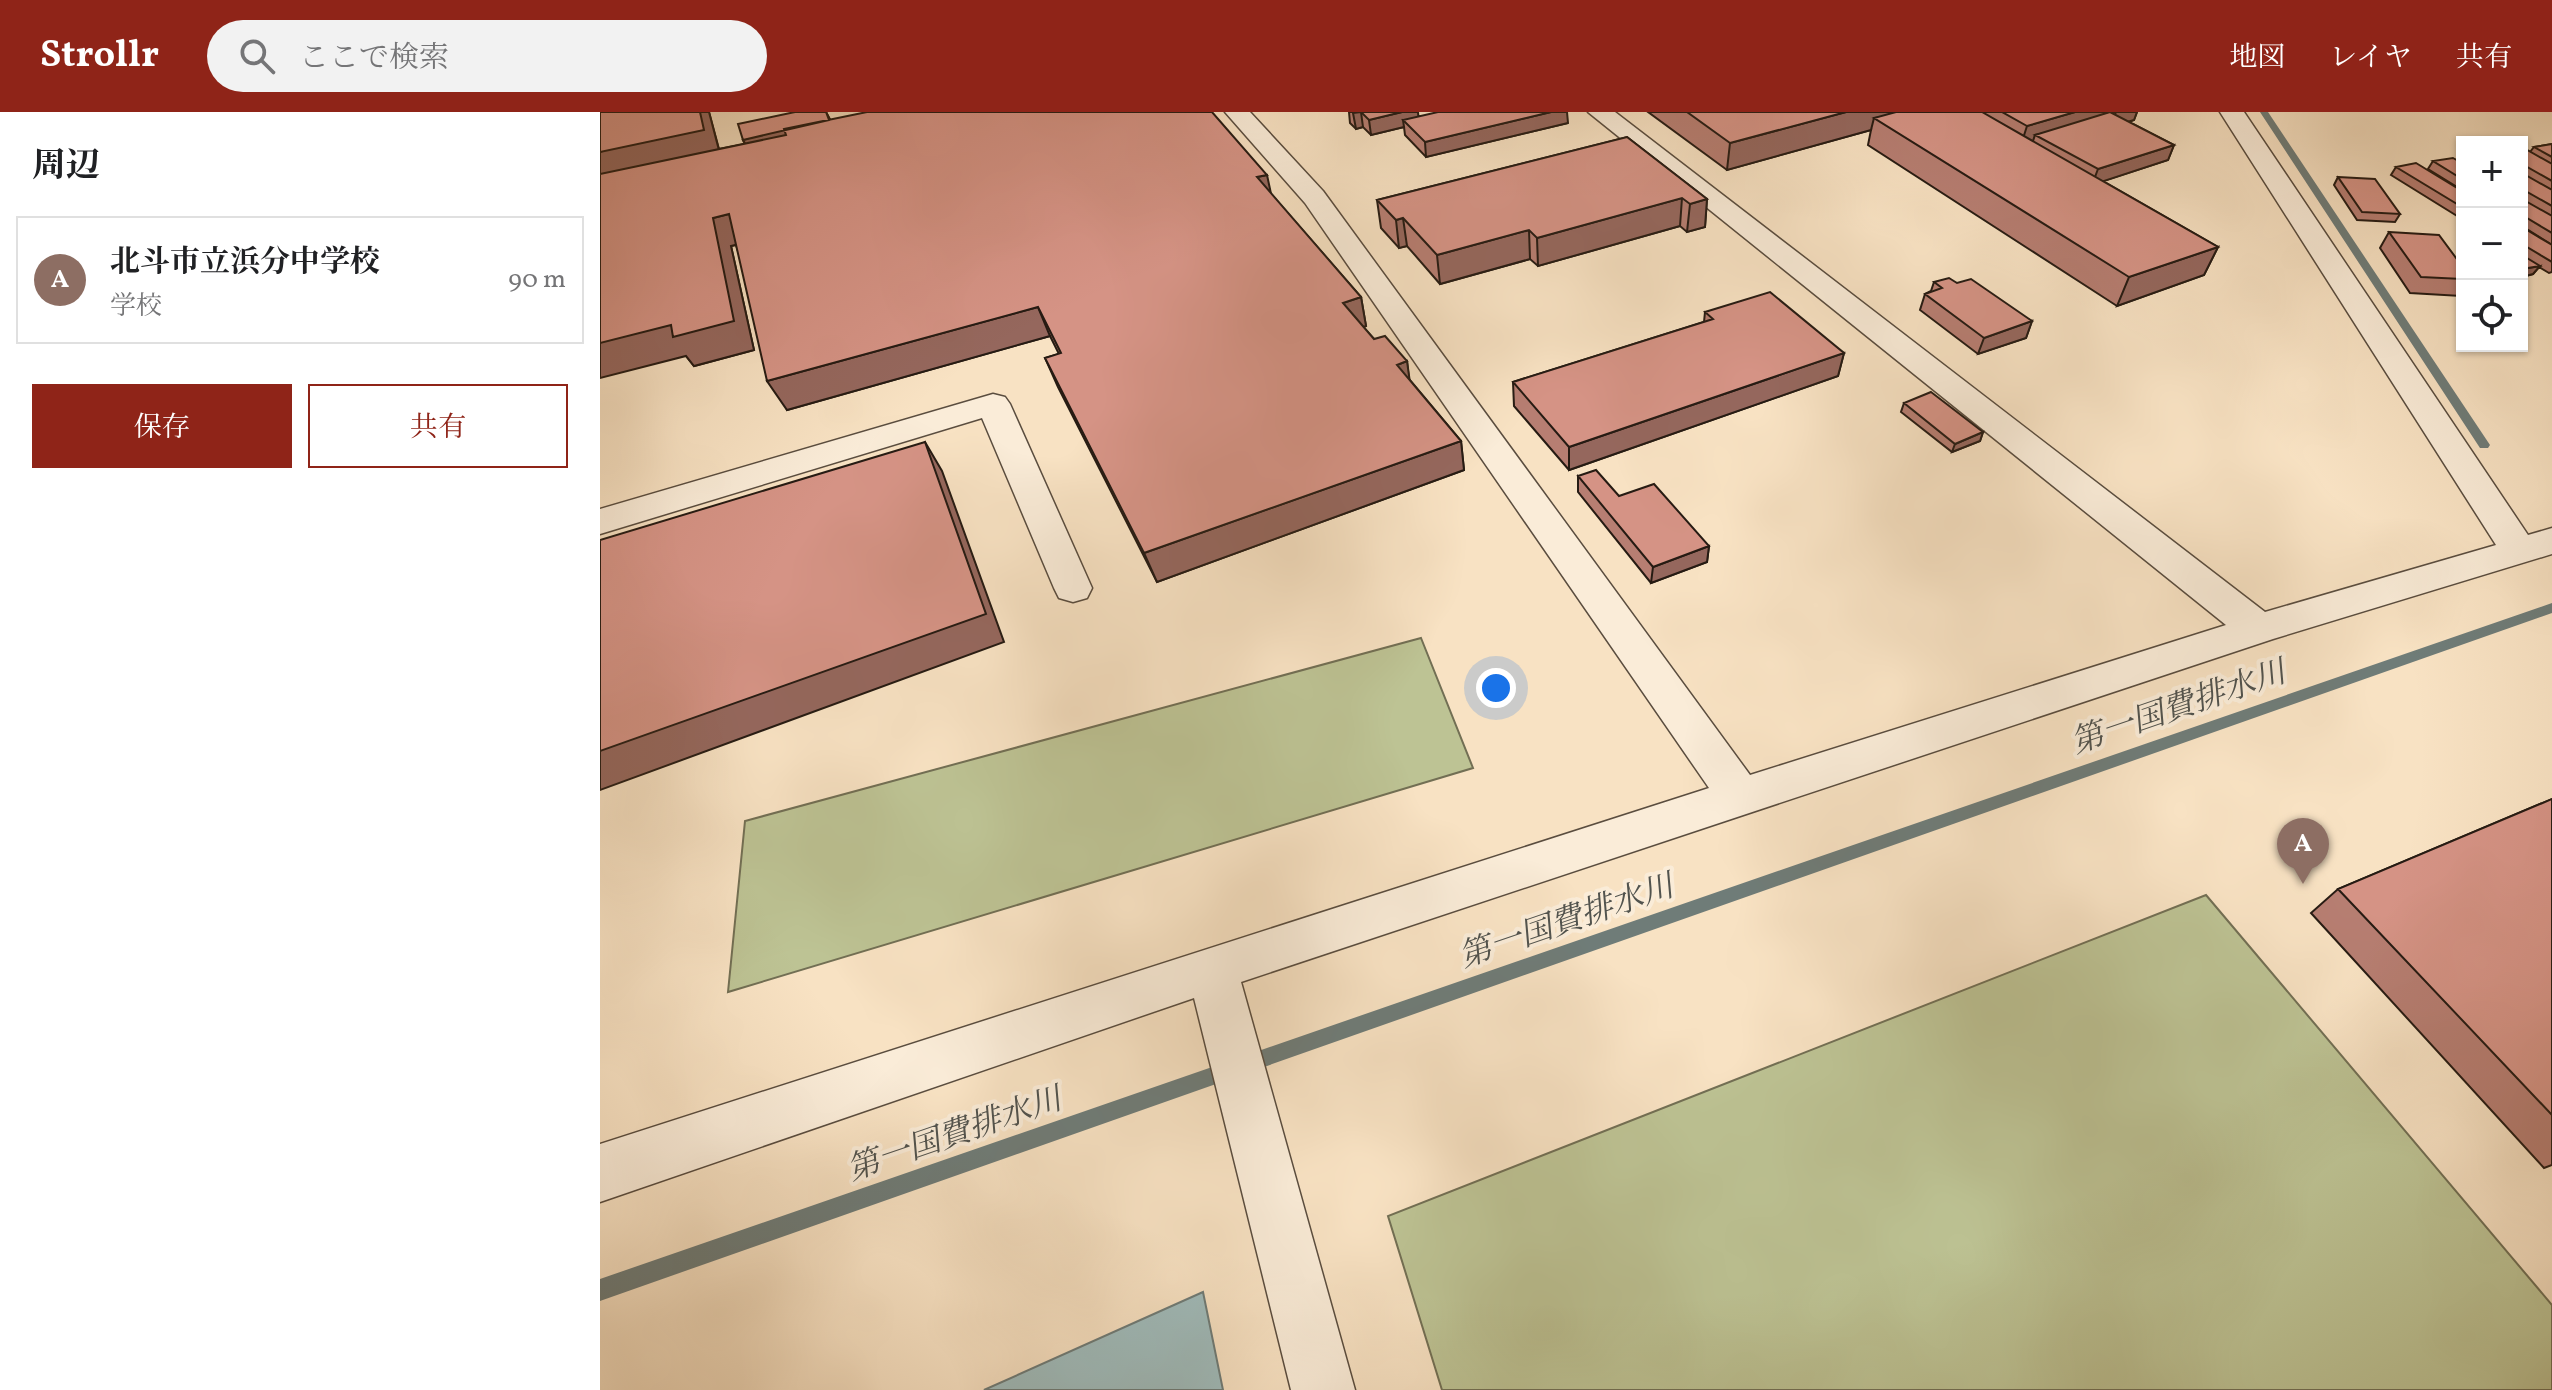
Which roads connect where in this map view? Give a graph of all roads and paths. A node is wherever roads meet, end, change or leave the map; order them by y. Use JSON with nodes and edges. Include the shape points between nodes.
{"nodes":[{"id":1,"x":1237,"y":112,"type":"edge"},
{"id":2,"x":1600,"y":112,"type":"edge"},
{"id":3,"x":2232,"y":112,"type":"edge"},
{"id":4,"x":600,"y":522,"type":"edge"},
{"id":5,"x":2536,"y":547,"type":"edge"},
{"id":6,"x":1073,"y":588,"type":"dead end"},
{"id":7,"x":2259,"y":629,"type":"junction"},
{"id":8,"x":1742,"y":799,"type":"junction"},
{"id":9,"x":1212,"y":969,"type":"junction"},
{"id":10,"x":600,"y":1173,"type":"edge"},
{"id":11,"x":1323,"y":1390,"type":"edge"}],
"edges":[{"from":1,"to":8,"type":"street","via":[[1314,197]]},
{"from":2,"to":7,"type":"street"},
{"from":3,"to":5,"type":"street"},
{"from":4,"to":6,"type":"street","via":[[993,404]]},
{"from":5,"to":7,"type":"street"},
{"from":7,"to":8,"type":"street"},
{"from":8,"to":9,"type":"street"},
{"from":9,"to":10,"type":"street"},
{"from":9,"to":11,"type":"street"}]}
